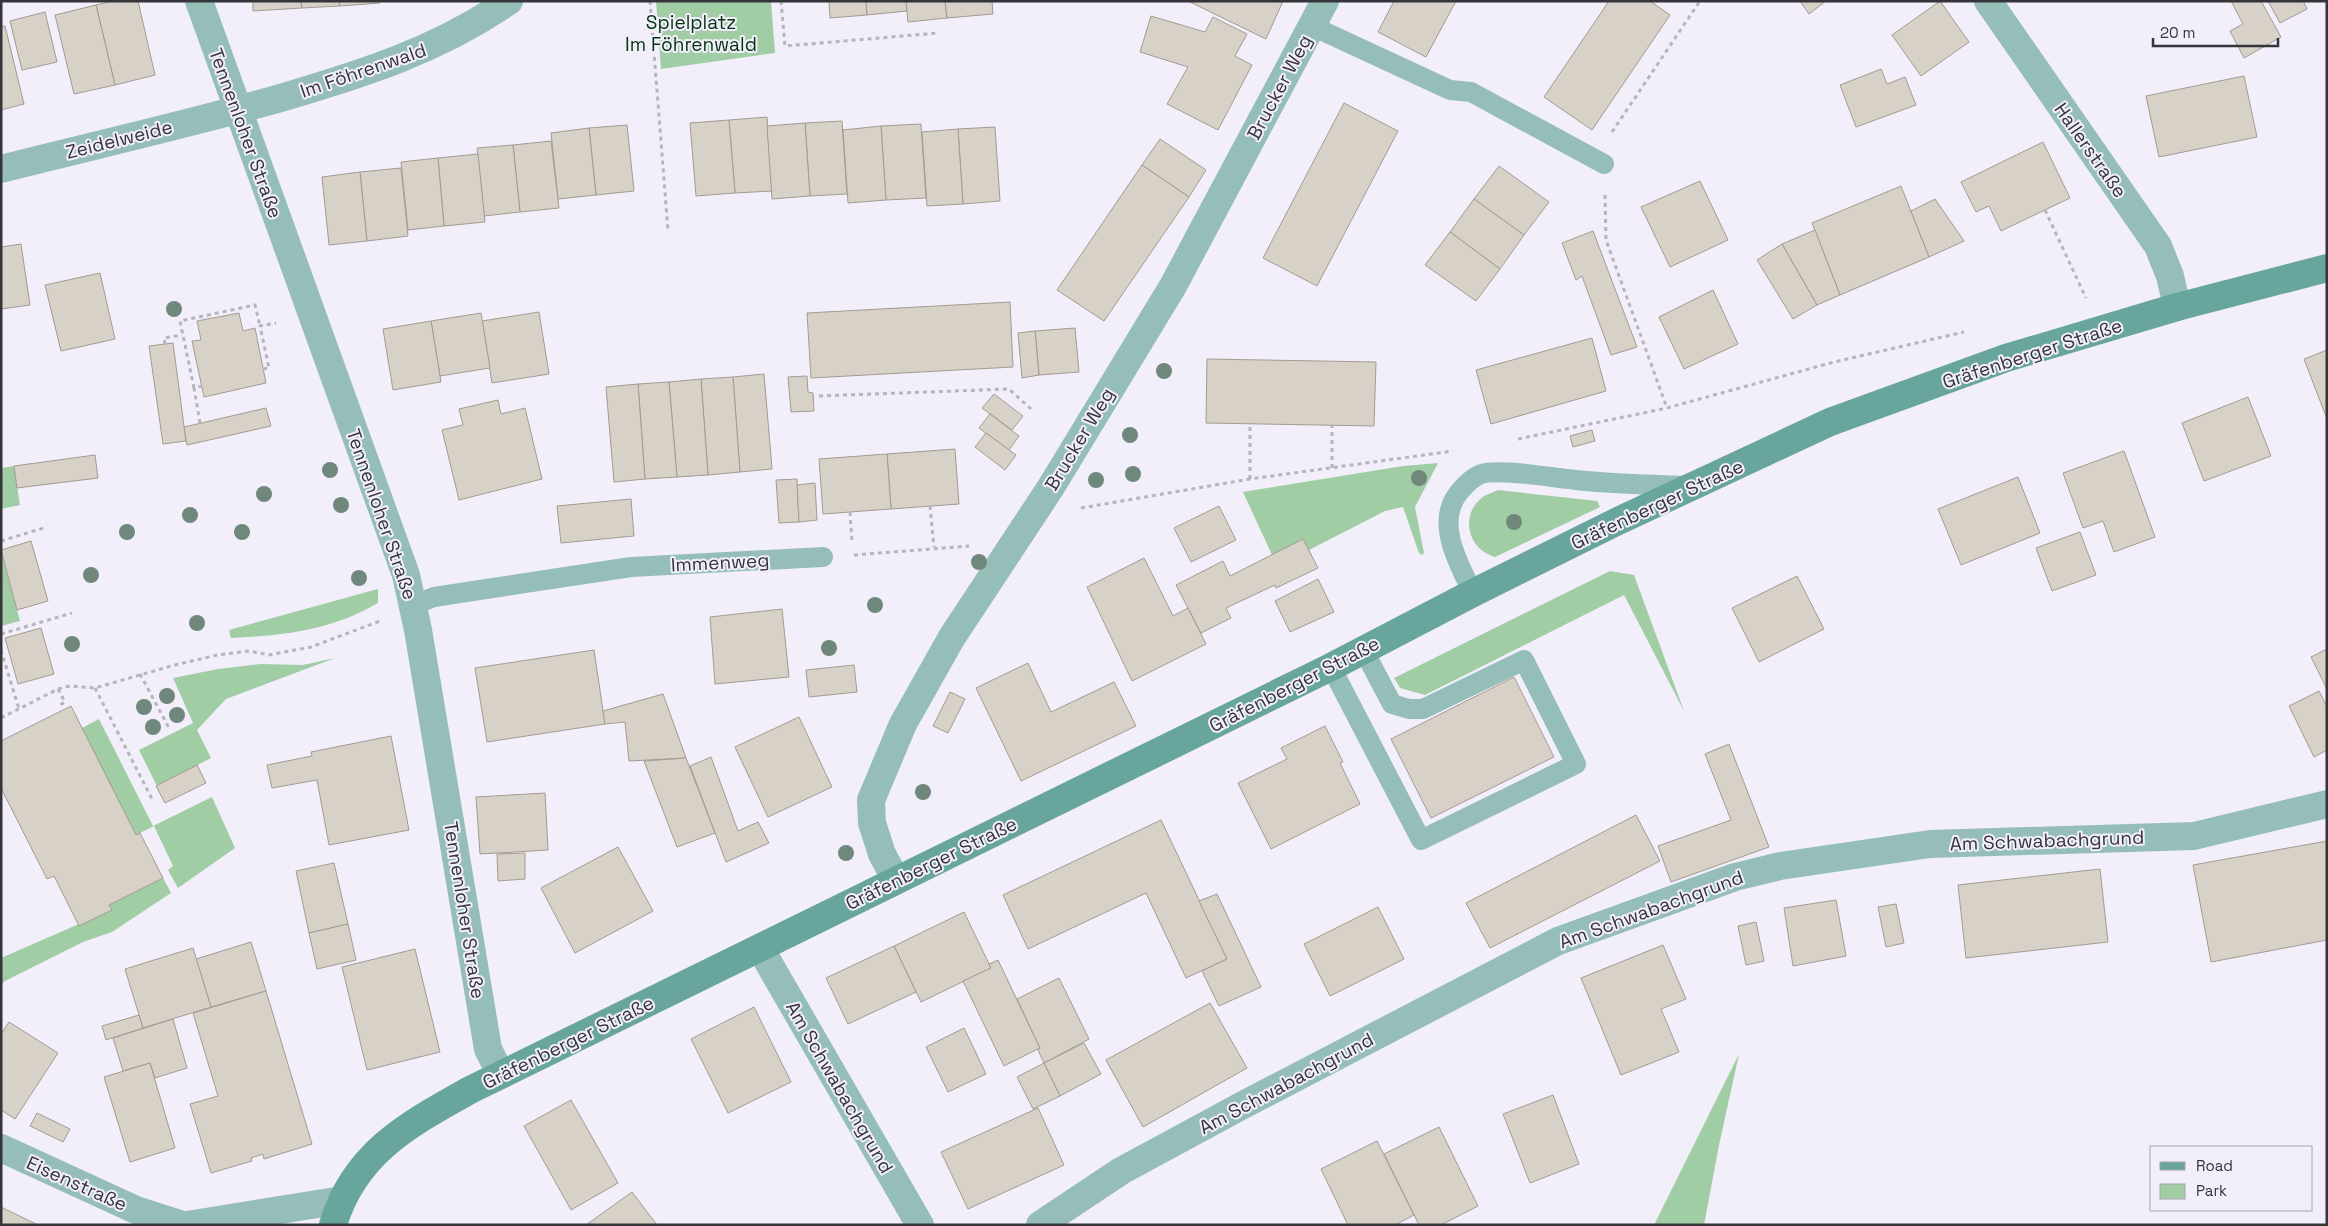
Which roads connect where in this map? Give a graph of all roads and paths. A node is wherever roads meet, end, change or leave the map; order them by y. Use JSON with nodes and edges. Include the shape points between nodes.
{"nodes":[{"id":1,"x":199,"y":1,"type":"edge"},
{"id":2,"x":509,"y":1,"type":"edge"},
{"id":3,"x":650,"y":1,"type":"edge"},
{"id":4,"x":781,"y":1,"type":"edge"},
{"id":5,"x":1325,"y":1,"type":"edge"},
{"id":6,"x":1700,"y":1,"type":"edge"},
{"id":7,"x":1988,"y":1,"type":"edge"},
{"id":8,"x":1312,"y":26,"type":"junction"},
{"id":9,"x":938,"y":34,"type":"dead end"},
{"id":10,"x":237,"y":110,"type":"junction"},
{"id":11,"x":1604,"y":164,"type":"junction"},
{"id":12,"x":1,"y":169,"type":"edge"},
{"id":13,"x":2045,"y":210,"type":"dead end"},
{"id":14,"x":668,"y":231,"type":"dead end"},
{"id":15,"x":2327,"y":268,"type":"edge"},
{"id":16,"x":2078,"y":304,"type":"dead end"},
{"id":17,"x":2177,"y":307,"type":"junction"},
{"id":18,"x":279,"y":322,"type":"dead end"},
{"id":19,"x":260,"y":326,"type":"junction"},
{"id":20,"x":1974,"y":330,"type":"dead end"},
{"id":21,"x":182,"y":336,"type":"junction"},
{"id":22,"x":165,"y":344,"type":"dead end"},
{"id":23,"x":263,"y":369,"type":"dead end"},
{"id":24,"x":202,"y":386,"type":"dead end"},
{"id":25,"x":194,"y":388,"type":"junction"},
{"id":26,"x":819,"y":396,"type":"dead end"},
{"id":27,"x":1667,"y":408,"type":"junction"},
{"id":28,"x":1032,"y":409,"type":"dead end"},
{"id":29,"x":200,"y":423,"type":"dead end"},
{"id":30,"x":1250,"y":424,"type":"dead end"},
{"id":31,"x":1332,"y":426,"type":"dead end"},
{"id":32,"x":1511,"y":440,"type":"dead end"},
{"id":33,"x":1462,"y":450,"type":"dead end"},
{"id":34,"x":1332,"y":468,"type":"junction"},
{"id":35,"x":1250,"y":479,"type":"junction"},
{"id":36,"x":1691,"y":486,"type":"junction"},
{"id":37,"x":930,"y":506,"type":"dead end"},
{"id":38,"x":1078,"y":509,"type":"dead end"},
{"id":39,"x":850,"y":512,"type":"dead end"},
{"id":40,"x":47,"y":527,"type":"dead end"},
{"id":41,"x":1,"y":541,"type":"edge"},
{"id":42,"x":976,"y":545,"type":"dead end"},
{"id":43,"x":934,"y":548,"type":"junction"},
{"id":44,"x":853,"y":555,"type":"junction"},
{"id":45,"x":823,"y":557,"type":"joint"},
{"id":46,"x":1473,"y":593,"type":"junction"},
{"id":47,"x":414,"y":605,"type":"junction"},
{"id":48,"x":72,"y":613,"type":"dead end"},
{"id":49,"x":1,"y":634,"type":"edge"},
{"id":50,"x":1363,"y":649,"type":"junction"},
{"id":51,"x":1,"y":650,"type":"edge"},
{"id":52,"x":1331,"y":667,"type":"junction"},
{"id":53,"x":140,"y":674,"type":"junction"},
{"id":54,"x":95,"y":688,"type":"junction"},
{"id":55,"x":58,"y":689,"type":"junction"},
{"id":56,"x":60,"y":705,"type":"dead end"},
{"id":57,"x":19,"y":709,"type":"junction"},
{"id":58,"x":1,"y":718,"type":"edge"},
{"id":59,"x":169,"y":728,"type":"dead end"},
{"id":60,"x":152,"y":800,"type":"dead end"},
{"id":61,"x":2327,"y":804,"type":"edge"},
{"id":62,"x":896,"y":880,"type":"junction"},
{"id":63,"x":760,"y":948,"type":"junction"},
{"id":64,"x":501,"y":1075,"type":"junction"},
{"id":65,"x":1,"y":1148,"type":"edge"},
{"id":66,"x":338,"y":1213,"type":"edge"},
{"id":67,"x":183,"y":1225,"type":"edge"},
{"id":68,"x":187,"y":1225,"type":"edge"},
{"id":69,"x":920,"y":1225,"type":"edge"},
{"id":70,"x":1040,"y":1225,"type":"edge"}],
"edges":[{"from":1,"to":10,"type":"street","name":"Tennenloher Straße"},
{"from":2,"to":10,"type":"street","name":"Im Föhrenwald","via":[[431,47],[366,73]]},
{"from":3,"to":14,"type":"path"},
{"from":4,"to":9,"type":"path","via":[[785,46]]},
{"from":5,"to":8,"type":"street","name":"Brucker Weg"},
{"from":6,"to":11,"type":"path","via":[[1603,145]]},
{"from":7,"to":17,"type":"street","name":"Hallerstraße","via":[[2158,246],[2170,276]]},
{"from":8,"to":11,"type":"lane","via":[[1450,90],[1471,92]]},
{"from":8,"to":62,"type":"street","name":"Brucker Weg","via":[[1173,286],[1051,487],[952,637],[903,724],[871,800],[872,823],[882,854]]},
{"from":10,"to":12,"type":"street","name":"Zeidelweide"},
{"from":10,"to":47,"type":"street","name":"Tennenloher Straße","via":[[404,568]]},
{"from":11,"to":27,"type":"path","via":[[1606,240]]},
{"from":13,"to":16,"type":"path","via":[[2088,301]]},
{"from":15,"to":17,"type":"main road","name":"Gräfenberger Straße"},
{"from":17,"to":36,"type":"main road","name":"Gräfenberger Straße","via":[[2006,358],[1830,422]]},
{"from":18,"to":19,"type":"path"},
{"from":19,"to":21,"type":"path","via":[[255,305],[180,320]]},
{"from":19,"to":23,"type":"path","via":[[269,368]]},
{"from":20,"to":27,"type":"path","via":[[1834,362]]},
{"from":21,"to":22,"type":"path","via":[[164,338]]},
{"from":21,"to":25,"type":"path"},
{"from":24,"to":25,"type":"path"},
{"from":25,"to":29,"type":"path"},
{"from":26,"to":28,"type":"path","via":[[1010,389]]},
{"from":27,"to":32,"type":"path"},
{"from":30,"to":35,"type":"path"},
{"from":31,"to":34,"type":"path"},
{"from":33,"to":34,"type":"path"},
{"from":34,"to":35,"type":"path"},
{"from":35,"to":38,"type":"path"},
{"from":36,"to":46,"type":"main road","name":"Gräfenberger Straße"},
{"from":36,"to":46,"type":"lane","via":[[1482,474],[1467,483],[1455,497],[1449,514],[1455,555]]},
{"from":37,"to":43,"type":"path"},
{"from":39,"to":44,"type":"path"},
{"from":40,"to":41,"type":"path"},
{"from":42,"to":43,"type":"path"},
{"from":43,"to":44,"type":"path"},
{"from":44,"to":45,"type":"path"},
{"from":45,"to":47,"type":"lane","name":"Immenweg","via":[[631,567],[434,597]]},
{"from":46,"to":50,"type":"main road","name":"Gräfenberger Straße"},
{"from":47,"to":53,"type":"path","via":[[311,648],[269,655],[249,651],[217,655]]},
{"from":47,"to":64,"type":"street","name":"Tennenloher Straße","via":[[488,1049]]},
{"from":48,"to":49,"type":"path"},
{"from":50,"to":52,"type":"main road","name":"Gräfenberger Straße"},
{"from":50,"to":52,"type":"lane","via":[[1392,704],[1408,709],[1423,709],[1524,660],[1576,764],[1422,840]]},
{"from":51,"to":57,"type":"path"},
{"from":52,"to":62,"type":"main road","name":"Gräfenberger Straße"},
{"from":53,"to":54,"type":"path"},
{"from":53,"to":59,"type":"path"},
{"from":54,"to":55,"type":"path","via":[[70,686]]},
{"from":54,"to":60,"type":"path"},
{"from":55,"to":56,"type":"path","via":[[65,702]]},
{"from":55,"to":57,"type":"path"},
{"from":57,"to":58,"type":"path"},
{"from":61,"to":70,"type":"street","name":"Am Schwabachgrund","via":[[2194,836],[1930,844],[1780,866],[1735,877],[1558,941],[1130,1166]]},
{"from":62,"to":63,"type":"main road","name":"Gräfenberger Straße"},
{"from":63,"to":64,"type":"main road","name":"Gräfenberger Straße"},
{"from":63,"to":69,"type":"street","name":"Am Schwabachgrund"},
{"from":64,"to":66,"type":"main road","name":"Gräfenberger Straße","via":[[414,1122],[392,1138],[363,1167]]},
{"from":65,"to":67,"type":"street","name":"Eisenstraße","via":[[110,1199]]},
{"from":66,"to":68,"type":"street"}]}
